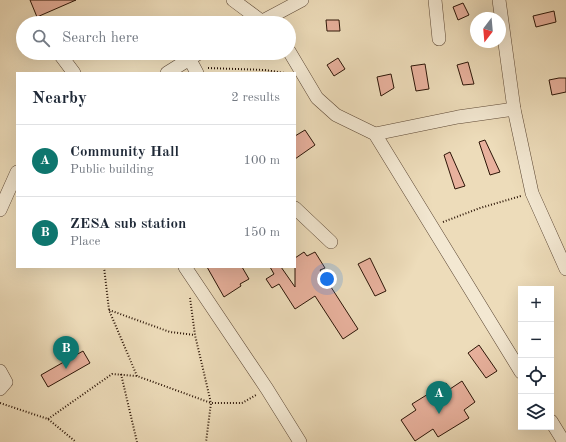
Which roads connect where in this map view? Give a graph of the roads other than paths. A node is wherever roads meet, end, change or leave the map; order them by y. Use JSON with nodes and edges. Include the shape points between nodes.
{"nodes":[{"id":1,"x":233,"y":0,"type":"edge"},
{"id":2,"x":302,"y":0,"type":"edge"},
{"id":3,"x":435,"y":0,"type":"edge"},
{"id":4,"x":499,"y":0,"type":"edge"},
{"id":5,"x":254,"y":16,"type":"edge"},
{"id":6,"x":273,"y":16,"type":"edge"},
{"id":7,"x":439,"y":39,"type":"dead end"},
{"id":8,"x":64,"y":60,"type":"edge"},
{"id":9,"x":294,"y":60,"type":"edge"},
{"id":10,"x":195,"y":63,"type":"edge"},
{"id":11,"x":73,"y":72,"type":"edge"},
{"id":12,"x":170,"y":72,"type":"edge"},
{"id":13,"x":514,"y":109,"type":"junction"},
{"id":14,"x":375,"y":134,"type":"junction"},
{"id":15,"x":16,"y":174,"type":"edge"},
{"id":16,"x":296,"y":209,"type":"edge"},
{"id":17,"x":0,"y":210,"type":"edge"},
{"id":18,"x":331,"y":242,"type":"dead end"},
{"id":19,"x":564,"y":256,"type":"edge"},
{"id":20,"x":186,"y":268,"type":"edge"},
{"id":21,"x":566,"y":269,"type":"edge"},
{"id":22,"x":518,"y":367,"type":"edge"},
{"id":23,"x":0,"y":371,"type":"edge"},
{"id":24,"x":0,"y":389,"type":"edge"},
{"id":25,"x":554,"y":426,"type":"edge"},
{"id":26,"x":300,"y":442,"type":"edge"},
{"id":27,"x":564,"y":442,"type":"edge"}],
"edges":[{"from":1,"to":5,"type":"street"},
{"from":2,"to":6,"type":"street"},
{"from":3,"to":7,"type":"street"},
{"from":4,"to":13,"type":"street"},
{"from":8,"to":11,"type":"street"},
{"from":9,"to":14,"type":"street","via":[[317,98],[336,115]]},
{"from":10,"to":12,"type":"street"},
{"from":13,"to":14,"type":"street","via":[[458,117]]},
{"from":13,"to":19,"type":"street","via":[[532,194]]},
{"from":14,"to":22,"type":"street"},
{"from":15,"to":17,"type":"street"},
{"from":16,"to":18,"type":"street"},
{"from":19,"to":21,"type":"street"},
{"from":20,"to":26,"type":"street"},
{"from":23,"to":24,"type":"street","via":[[6,382]]},
{"from":25,"to":27,"type":"street"}]}
